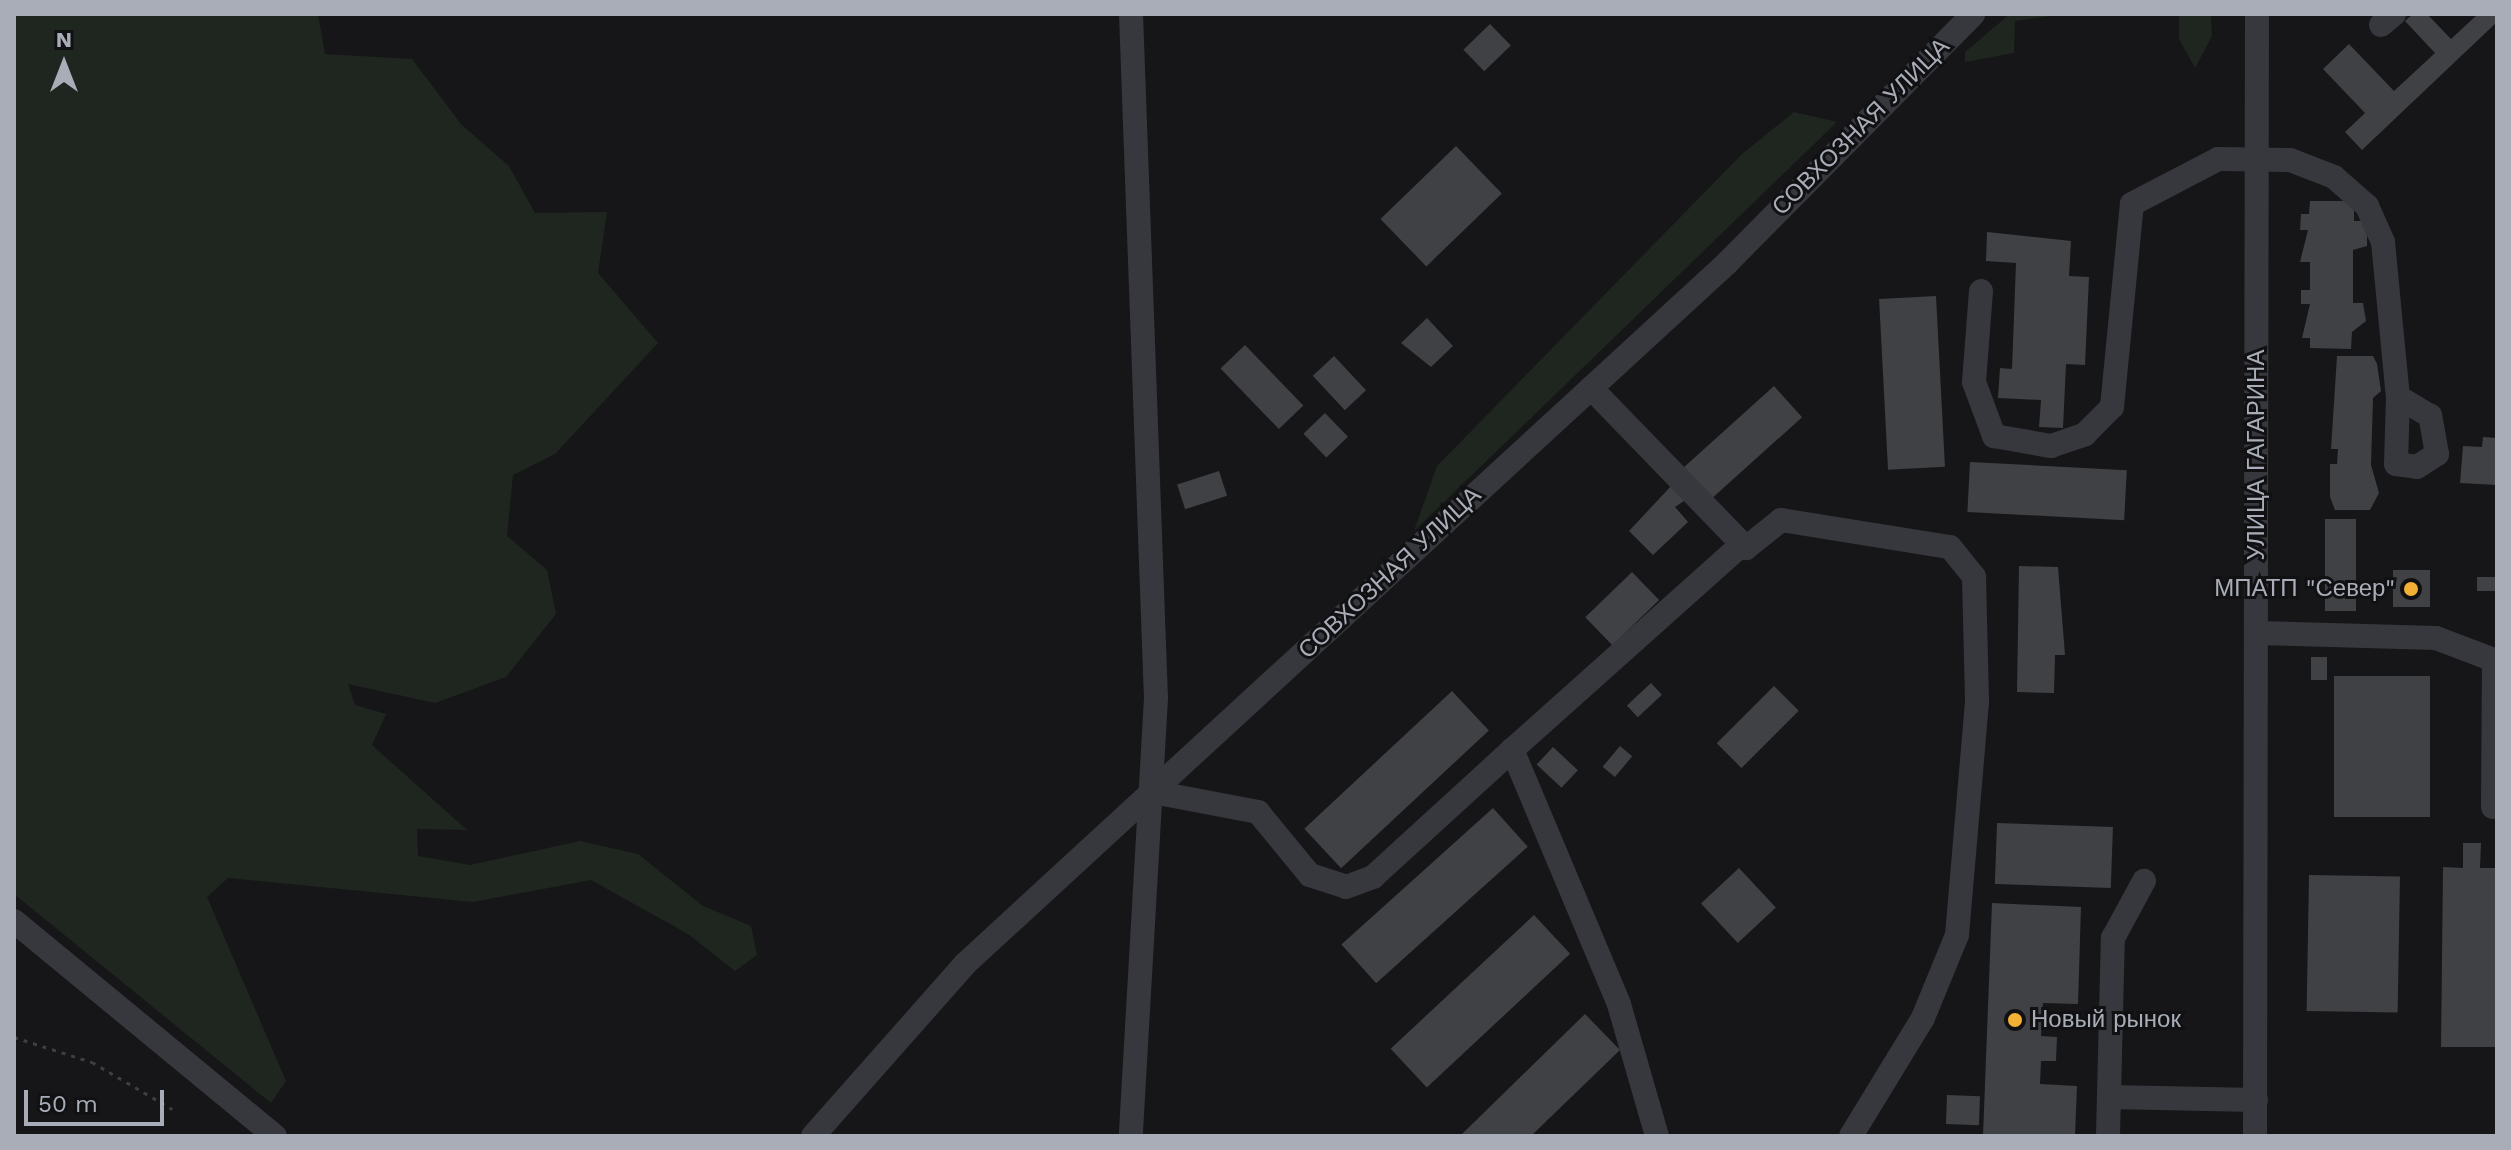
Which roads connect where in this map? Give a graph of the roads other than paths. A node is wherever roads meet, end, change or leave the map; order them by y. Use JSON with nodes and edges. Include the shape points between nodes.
{"nodes":[{"id":1,"x":1131,"y":14,"type":"edge"},
{"id":2,"x":2257,"y":14,"type":"edge"},
{"id":3,"x":1963,"y":17,"type":"edge"},
{"id":4,"x":2257,"y":157,"type":"junction"},
{"id":5,"x":1981,"y":291,"type":"dead end"},
{"id":6,"x":1591,"y":388,"type":"junction"},
{"id":7,"x":2398,"y":397,"type":"dead end"},
{"id":8,"x":1742,"y":544,"type":"junction"},
{"id":9,"x":2258,"y":633,"type":"junction"},
{"id":10,"x":1512,"y":750,"type":"junction"},
{"id":11,"x":1153,"y":792,"type":"junction"},
{"id":12,"x":2493,"y":807,"type":"dead end"},
{"id":13,"x":2144,"y":881,"type":"dead end"},
{"id":14,"x":14,"y":921,"type":"edge"},
{"id":15,"x":2110,"y":1097,"type":"junction"},
{"id":16,"x":2256,"y":1100,"type":"junction"},
{"id":17,"x":275,"y":1136,"type":"edge"},
{"id":18,"x":813,"y":1136,"type":"edge"},
{"id":19,"x":1131,"y":1136,"type":"edge"},
{"id":20,"x":1657,"y":1136,"type":"edge"},
{"id":21,"x":1851,"y":1136,"type":"edge"},
{"id":22,"x":2108,"y":1136,"type":"edge"},
{"id":23,"x":2255,"y":1136,"type":"edge"}],
"edges":[{"from":1,"to":11,"type":"street","via":[[1155,623]]},
{"from":2,"to":4,"type":"street","name":"УЛИЦА ГАГАРИНА"},
{"from":3,"to":6,"type":"street","name":"СОВХОЗНАЯ УЛИЦА","via":[[1727,263]]},
{"from":4,"to":5,"type":"street","via":[[2218,159],[2132,204],[2112,407],[2085,434],[2051,446],[1994,436],[1974,382]]},
{"from":4,"to":7,"type":"street","via":[[2290,160],[2334,177],[2367,206],[2383,242]]},
{"from":4,"to":9,"type":"street","name":"УЛИЦА ГАГАРИНА"},
{"from":6,"to":8,"type":"street"},
{"from":6,"to":11,"type":"street","name":"СОВХОЗНАЯ УЛИЦА"},
{"from":8,"to":10,"type":"street"},
{"from":8,"to":21,"type":"street","via":[[1781,520],[1950,547],[1974,577],[1977,702],[1957,935],[1923,1018]]},
{"from":9,"to":12,"type":"street","via":[[2436,638],[2494,660]]},
{"from":9,"to":16,"type":"street","name":"УЛИЦА ГАГАРИНА"},
{"from":10,"to":11,"type":"street","via":[[1373,877],[1346,887],[1310,875],[1258,812]]},
{"from":10,"to":20,"type":"street","via":[[1619,1004]]},
{"from":11,"to":18,"type":"street","name":"СОВХОЗНАЯ УЛИЦА","via":[[915,1014]]},
{"from":11,"to":19,"type":"street"},
{"from":13,"to":15,"type":"street","via":[[2113,938]]},
{"from":14,"to":17,"type":"street"},
{"from":15,"to":16,"type":"street"},
{"from":15,"to":22,"type":"street"},
{"from":16,"to":23,"type":"street","name":"УЛИЦА ГАГАРИНА"}]}
